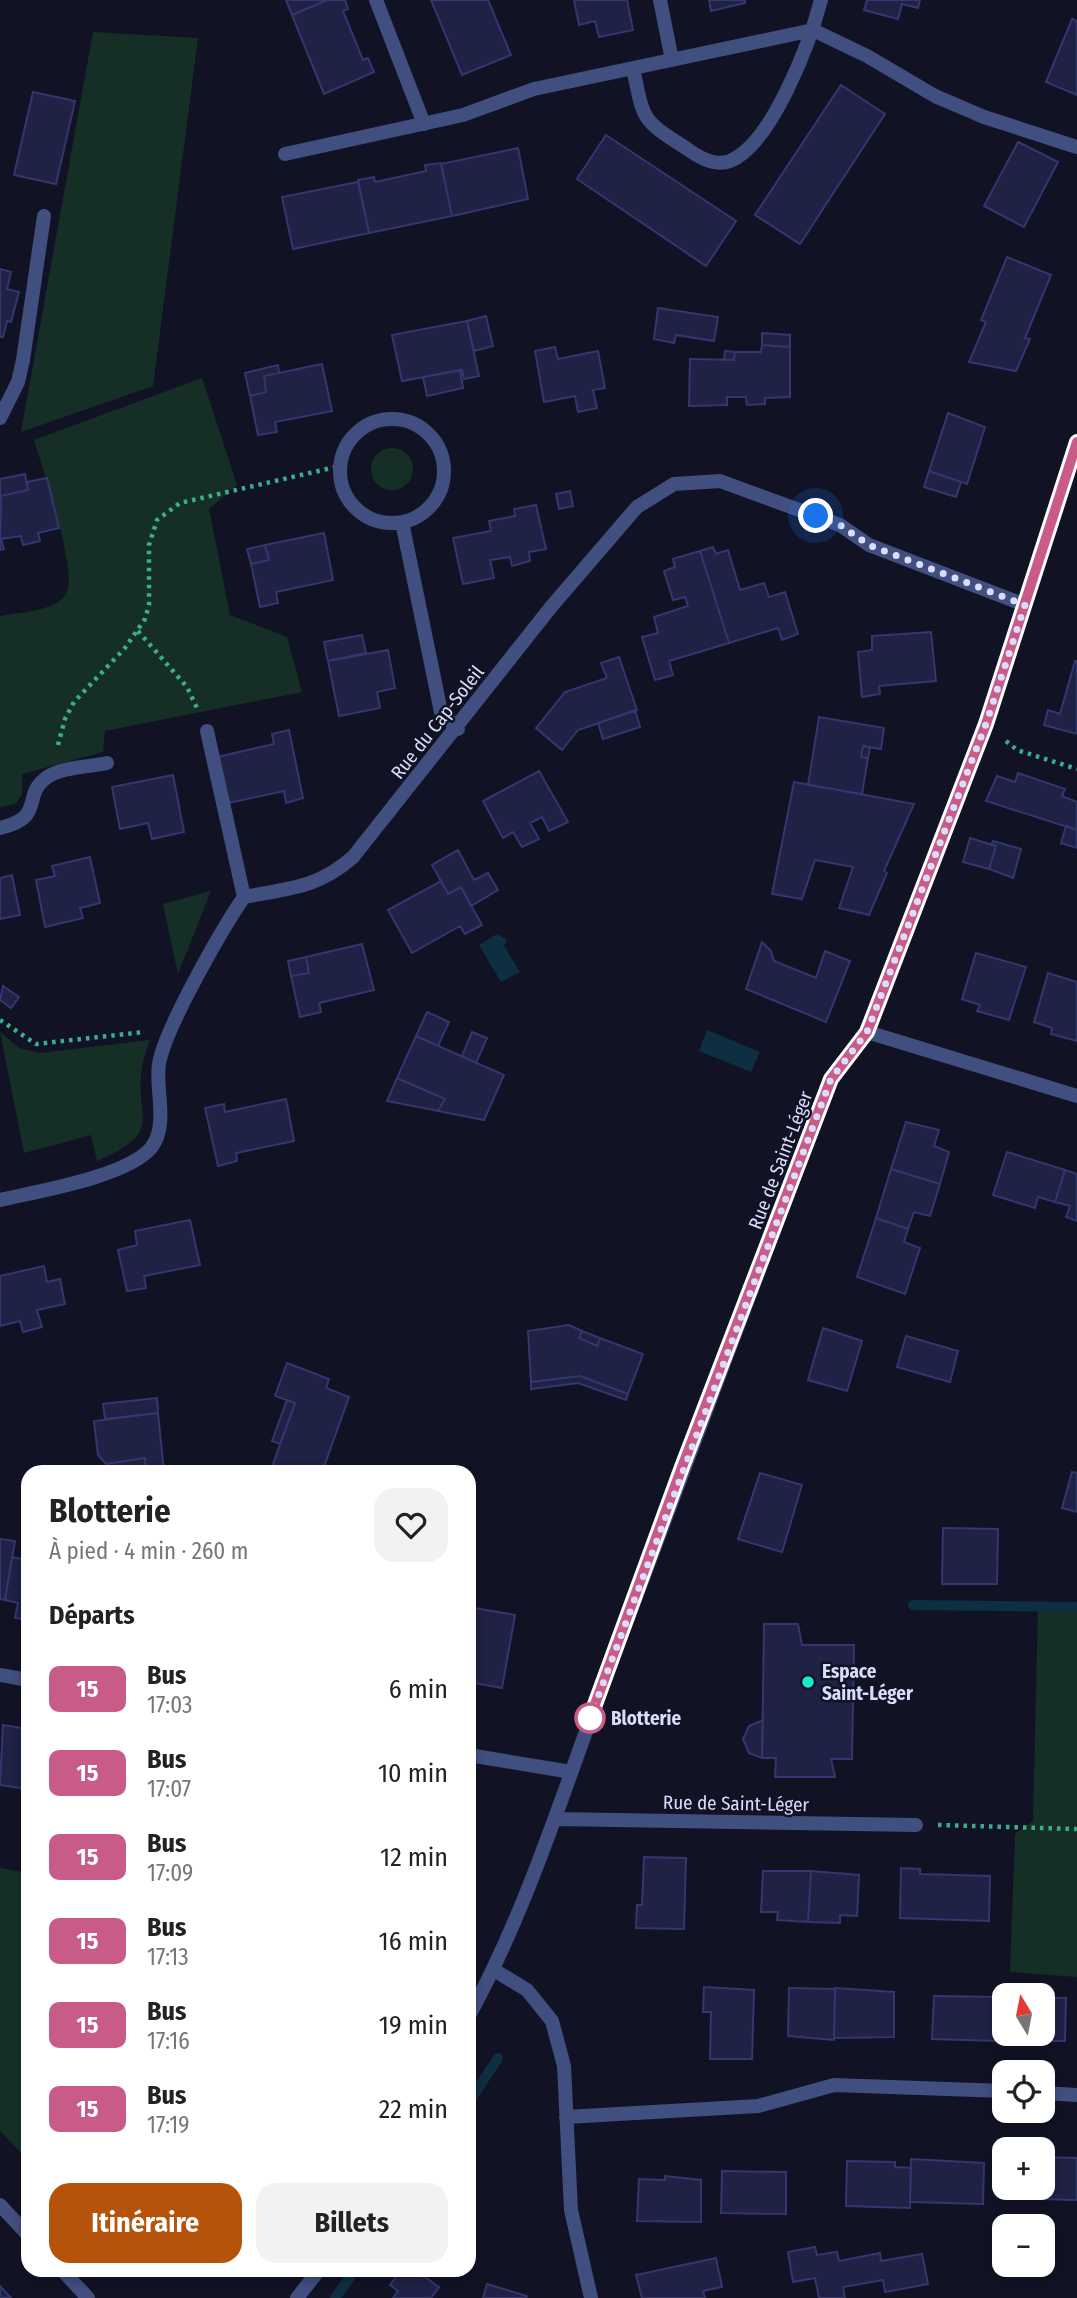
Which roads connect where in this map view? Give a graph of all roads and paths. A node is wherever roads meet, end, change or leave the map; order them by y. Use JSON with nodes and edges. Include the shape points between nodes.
{"nodes":[{"id":1,"x":376,"y":0,"type":"edge"},
{"id":2,"x":660,"y":0,"type":"edge"},
{"id":3,"x":821,"y":0,"type":"edge"},
{"id":4,"x":813,"y":30,"type":"junction"},
{"id":5,"x":672,"y":60,"type":"junction"},
{"id":6,"x":633,"y":68,"type":"junction"},
{"id":7,"x":424,"y":124,"type":"junction"},
{"id":8,"x":1077,"y":147,"type":"edge"},
{"id":9,"x":285,"y":154,"type":"dead end"},
{"id":10,"x":44,"y":216,"type":"dead end"},
{"id":11,"x":0,"y":418,"type":"edge"},
{"id":12,"x":1077,"y":442,"type":"edge"},
{"id":13,"x":340,"y":466,"type":"junction"},
{"id":14,"x":402,"y":522,"type":"junction"},
{"id":15,"x":1025,"y":605,"type":"junction"},
{"id":16,"x":138,"y":631,"type":"junction"},
{"id":17,"x":187,"y":687,"type":"dead end"},
{"id":18,"x":986,"y":724,"type":"junction"},
{"id":19,"x":458,"y":729,"type":"junction"},
{"id":20,"x":207,"y":731,"type":"dead end"},
{"id":21,"x":107,"y":763,"type":"dead end"},
{"id":22,"x":1077,"y":769,"type":"edge"},
{"id":23,"x":55,"y":774,"type":"junction"},
{"id":24,"x":0,"y":828,"type":"edge"},
{"id":25,"x":244,"y":897,"type":"junction"},
{"id":26,"x":0,"y":1020,"type":"edge"},
{"id":27,"x":867,"y":1032,"type":"junction"},
{"id":28,"x":169,"y":1034,"type":"junction"},
{"id":29,"x":1077,"y":1096,"type":"edge"},
{"id":30,"x":0,"y":1200,"type":"edge"},
{"id":31,"x":0,"y":1675,"type":"edge"},
{"id":32,"x":21,"y":1678,"type":"edge"},
{"id":33,"x":476,"y":1756,"type":"edge"},
{"id":34,"x":572,"y":1772,"type":"junction"},
{"id":35,"x":556,"y":1819,"type":"junction"},
{"id":36,"x":916,"y":1825,"type":"joint"},
{"id":37,"x":1077,"y":1829,"type":"edge"},
{"id":38,"x":494,"y":1970,"type":"junction"},
{"id":39,"x":476,"y":2003,"type":"edge"},
{"id":40,"x":992,"y":2091,"type":"edge"},
{"id":41,"x":1055,"y":2094,"type":"edge"},
{"id":42,"x":1077,"y":2095,"type":"edge"},
{"id":43,"x":566,"y":2117,"type":"junction"},
{"id":44,"x":0,"y":2205,"type":"edge"},
{"id":45,"x":21,"y":2228,"type":"edge"},
{"id":46,"x":68,"y":2277,"type":"edge"},
{"id":47,"x":314,"y":2277,"type":"edge"},
{"id":48,"x":88,"y":2298,"type":"edge"},
{"id":49,"x":298,"y":2298,"type":"edge"},
{"id":50,"x":591,"y":2298,"type":"edge"}],
"edges":[{"from":1,"to":7,"type":"street"},
{"from":2,"to":5,"type":"street"},
{"from":3,"to":4,"type":"street"},
{"from":4,"to":5,"type":"street"},
{"from":4,"to":6,"type":"street","via":[[781,100],[748,151],[728,162],[704,160],[650,126]]},
{"from":4,"to":8,"type":"street","via":[[935,96]]},
{"from":5,"to":6,"type":"street"},
{"from":6,"to":7,"type":"street","via":[[534,89]]},
{"from":7,"to":9,"type":"street"},
{"from":10,"to":11,"type":"street","via":[[23,360]]},
{"from":12,"to":15,"type":"street","name":"Rue de Saint-Léger"},
{"from":13,"to":14,"type":"street","via":[[343,489],[355,508],[374,520]]},
{"from":13,"to":14,"type":"street","via":[[354,436],[372,423],[394,419],[425,430],[439,448],[443,481],[427,509]]},
{"from":13,"to":16,"type":"path","via":[[180,503],[167,510],[152,530],[149,604]]},
{"from":14,"to":19,"type":"street","via":[[441,712]]},
{"from":15,"to":18,"type":"street","name":"Rue de Saint-Léger"},
{"from":15,"to":19,"type":"street","name":"Rue du Cap-Soleil","via":[[869,545],[840,525],[720,481],[674,484],[637,507],[551,607]]},
{"from":16,"to":17,"type":"path"},
{"from":16,"to":23,"type":"path","via":[[69,710],[58,739]]},
{"from":18,"to":22,"type":"path","via":[[1017,750]]},
{"from":18,"to":27,"type":"street","name":"Rue de Saint-Léger"},
{"from":19,"to":25,"type":"street","name":"Rue du Cap-Soleil","via":[[354,857],[332,875],[308,885]]},
{"from":20,"to":25,"type":"street"},
{"from":21,"to":23,"type":"street"},
{"from":23,"to":24,"type":"street","via":[[38,787],[27,817]]},
{"from":25,"to":28,"type":"street"},
{"from":26,"to":28,"type":"path","via":[[36,1044],[142,1032]]},
{"from":27,"to":29,"type":"street"},
{"from":27,"to":34,"type":"street","name":"Rue de Saint-Léger","via":[[831,1079],[682,1467]]},
{"from":28,"to":30,"type":"street","via":[[160,1061],[160,1126],[151,1147],[99,1175]]},
{"from":31,"to":32,"type":"street"},
{"from":33,"to":34,"type":"street"},
{"from":34,"to":35,"type":"street","name":"Rue de Saint-Léger"},
{"from":35,"to":36,"type":"street","name":"Rue de Saint-Léger"},
{"from":35,"to":38,"type":"street","name":"Rue de Saint-Léger"},
{"from":36,"to":37,"type":"path"},
{"from":38,"to":39,"type":"street","name":"Rue de Saint-Léger"},
{"from":38,"to":43,"type":"street","via":[[527,1990],[552,2021],[564,2066]]},
{"from":40,"to":43,"type":"street","via":[[834,2085],[758,2106]]},
{"from":41,"to":42,"type":"street"},
{"from":43,"to":50,"type":"street","via":[[571,2210]]},
{"from":44,"to":45,"type":"street"},
{"from":46,"to":48,"type":"street"},
{"from":47,"to":49,"type":"street"}]}
